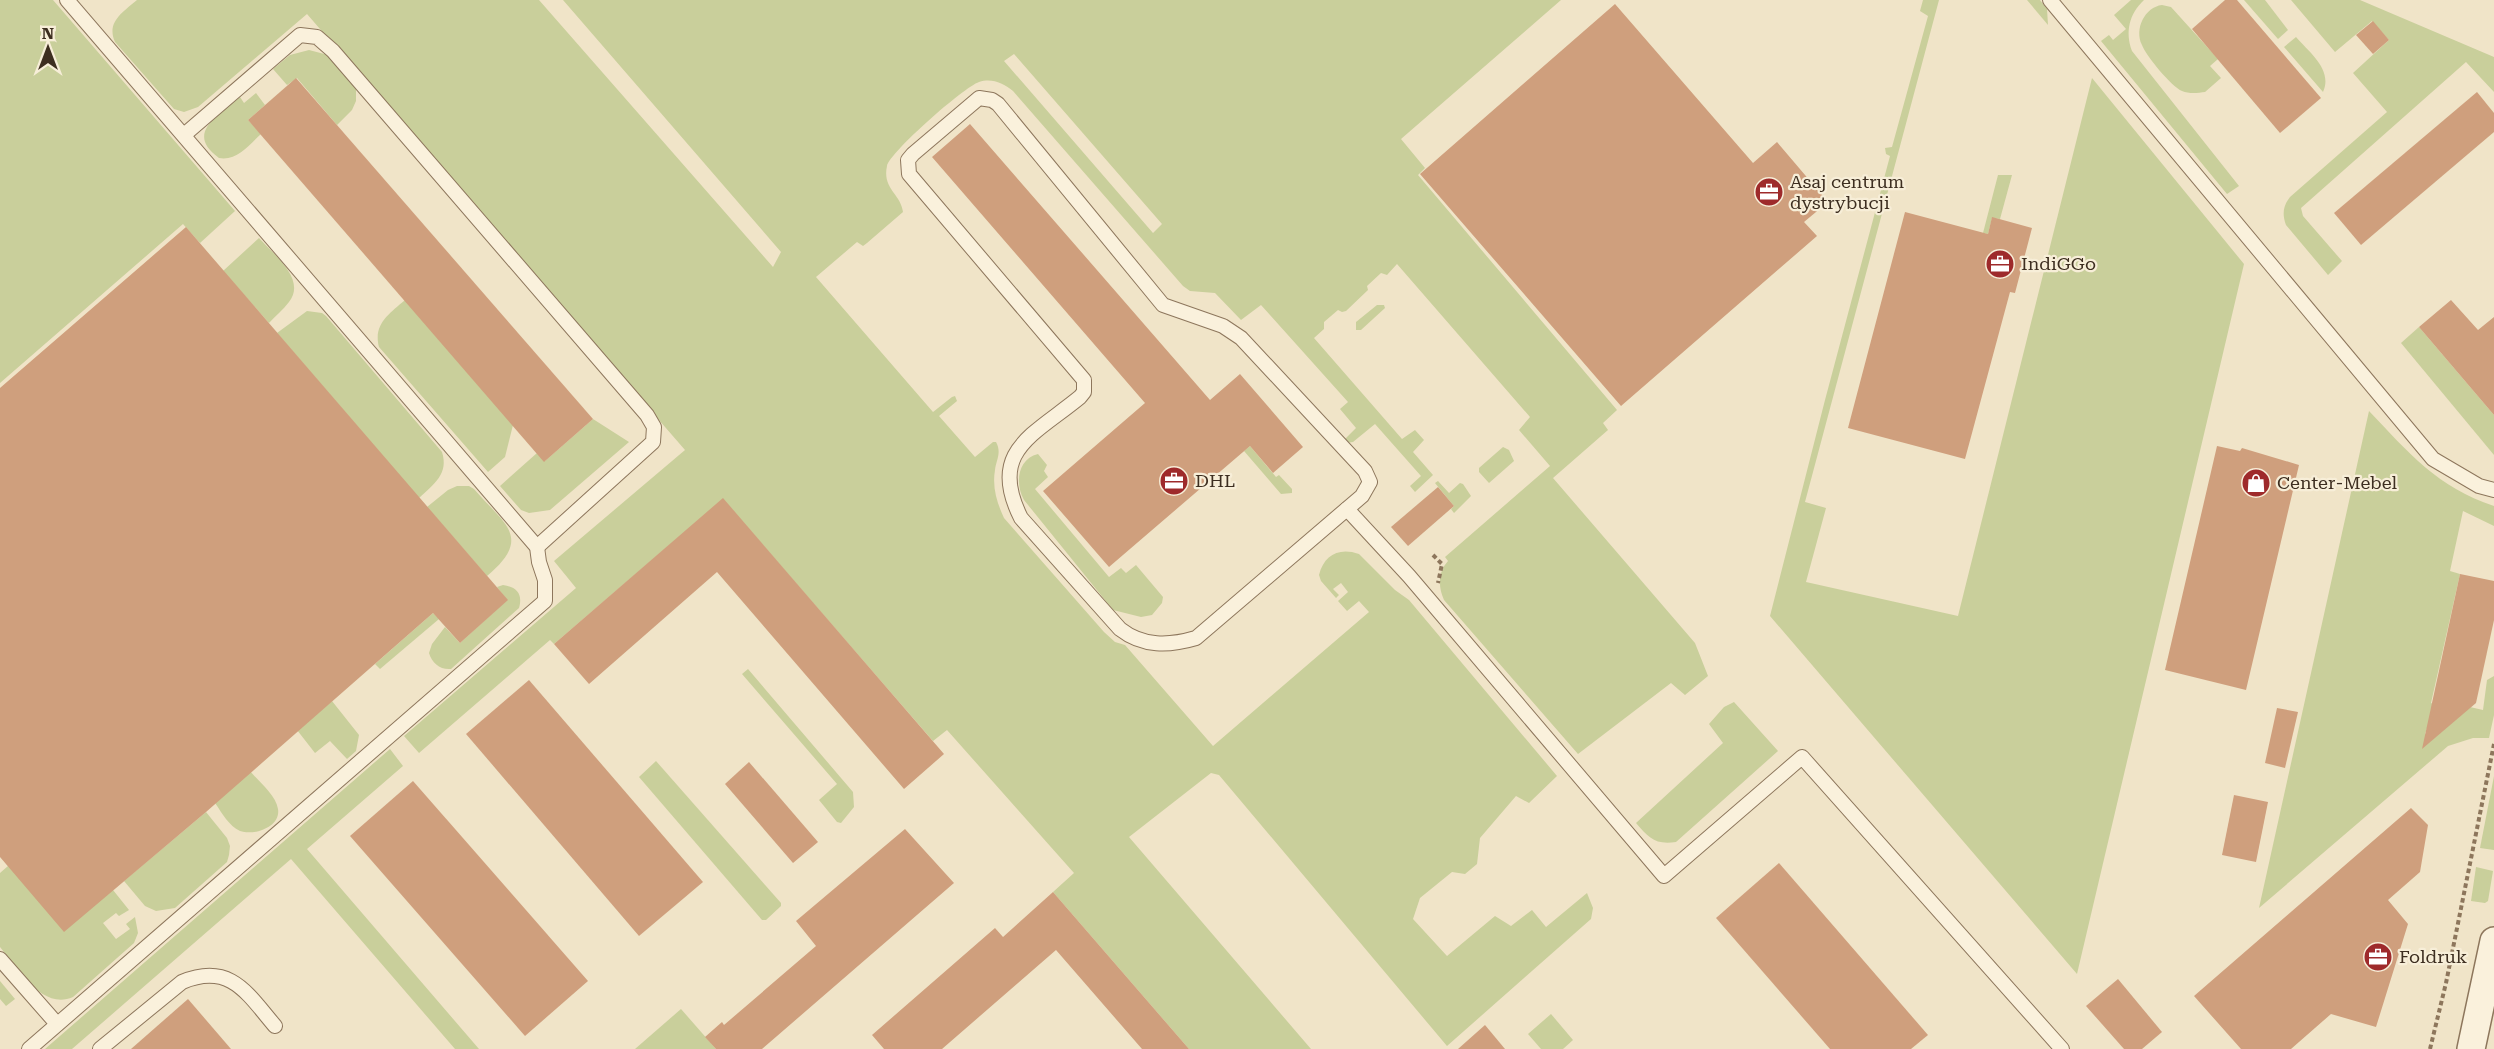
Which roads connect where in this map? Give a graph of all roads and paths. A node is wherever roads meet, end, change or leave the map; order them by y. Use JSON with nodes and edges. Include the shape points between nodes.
{"nodes":[{"id":1,"x":67,"y":0,"type":"edge"},
{"id":2,"x":2050,"y":0,"type":"edge"},
{"id":3,"x":184,"y":135,"type":"junction"},
{"id":4,"x":2494,"y":489,"type":"edge"},
{"id":5,"x":1347,"y":509,"type":"junction"},
{"id":6,"x":537,"y":547,"type":"junction"},
{"id":7,"x":1433,"y":555,"type":"dead end"},
{"id":8,"x":1438,"y":593,"type":"dead end"},
{"id":9,"x":2494,"y":744,"type":"edge"},
{"id":10,"x":2494,"y":941,"type":"edge"},
{"id":11,"x":0,"y":959,"type":"edge"},
{"id":12,"x":57,"y":1024,"type":"junction"},
{"id":13,"x":275,"y":1026,"type":"dead end"},
{"id":14,"x":29,"y":1049,"type":"edge"},
{"id":15,"x":100,"y":1049,"type":"edge"},
{"id":16,"x":2062,"y":1049,"type":"edge"},
{"id":17,"x":2430,"y":1049,"type":"edge"},
{"id":18,"x":2471,"y":1049,"type":"edge"}],
"edges":[{"from":1,"to":3,"type":"lane"},
{"from":2,"to":4,"type":"lane","via":[[2433,459],[2479,486]]},
{"from":3,"to":6,"type":"lane"},
{"from":3,"to":6,"type":"lane","via":[[300,34],[317,37],[647,415],[654,427],[653,442]]},
{"from":5,"to":5,"type":"lane","via":[[1196,638],[1160,644],[1142,641],[1120,629],[1021,518],[1011,500],[1008,483],[1011,458],[1017,448],[1080,397],[1084,380],[909,174],[908,160],[978,98],[992,99],[1163,304],[1223,326],[1241,338],[1365,471],[1370,482],[1368,489]]},
{"from":5,"to":16,"type":"lane","via":[[1409,576],[1664,876],[1802,757]]},
{"from":6,"to":12,"type":"lane","via":[[545,580],[544,601]]},
{"from":7,"to":8,"type":"path","via":[[1442,564]]},
{"from":9,"to":17,"type":"path"},
{"from":10,"to":18,"type":"street"},
{"from":11,"to":12,"type":"lane"},
{"from":12,"to":14,"type":"lane"},
{"from":13,"to":15,"type":"lane","via":[[244,989],[228,978],[198,975],[182,982]]}]}
